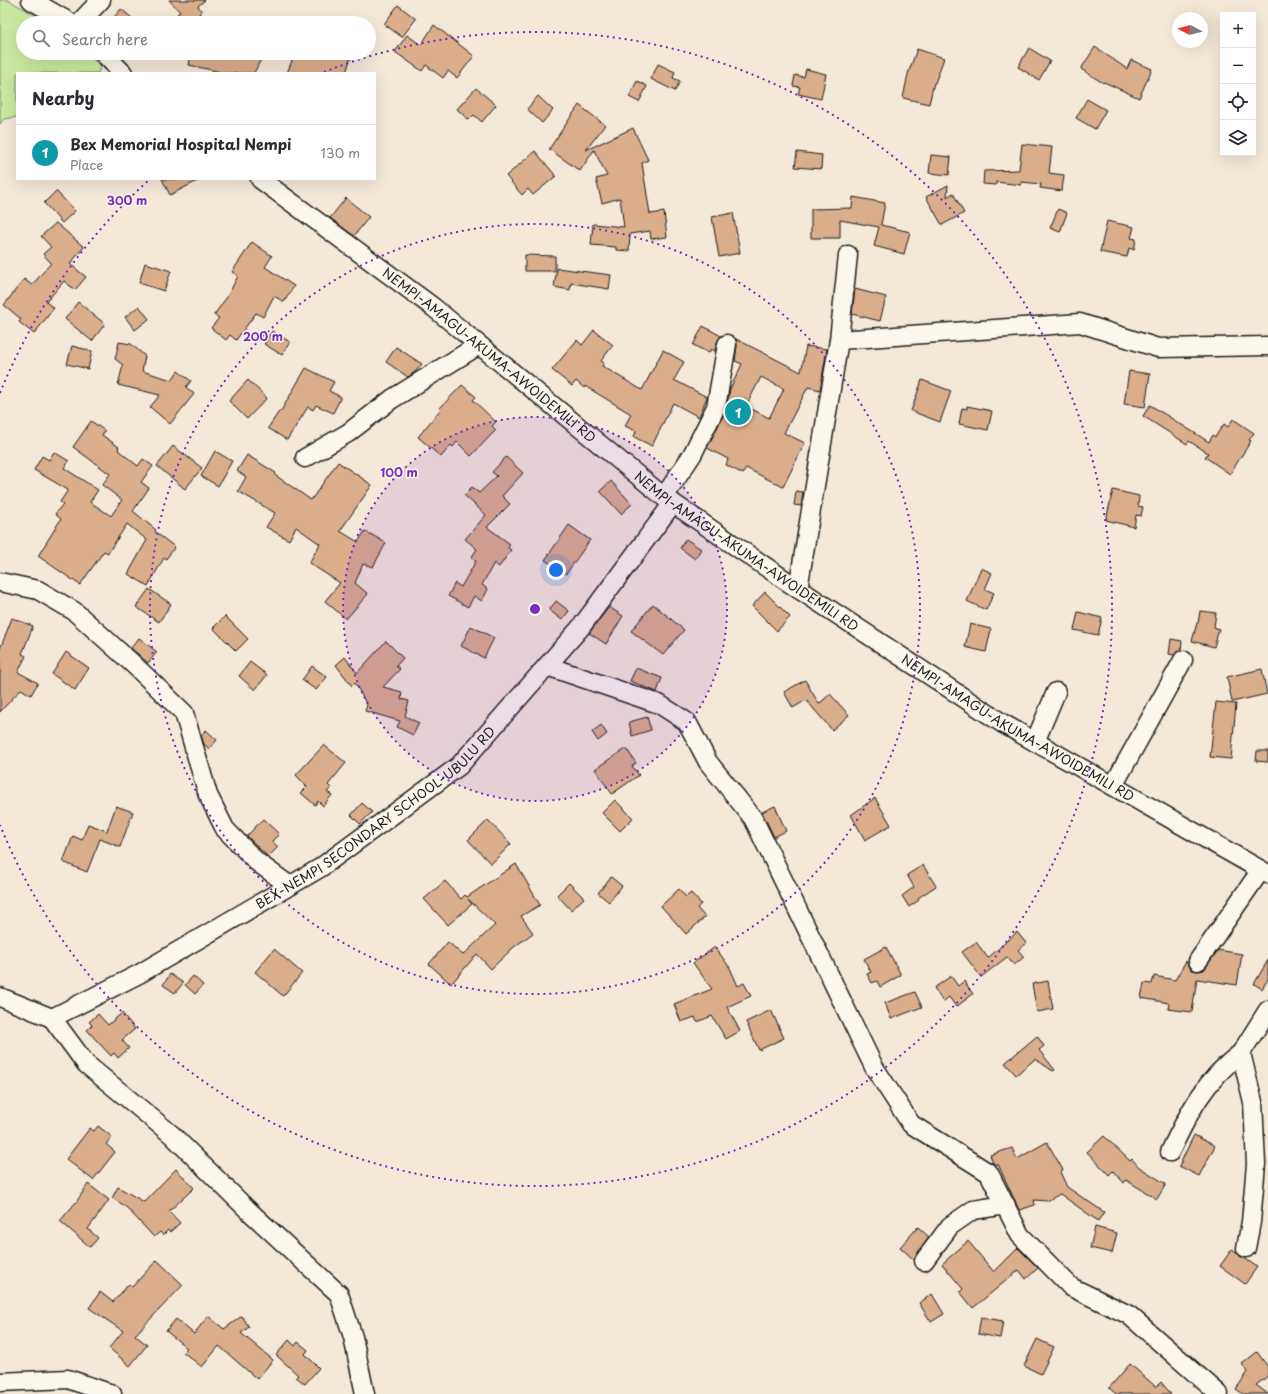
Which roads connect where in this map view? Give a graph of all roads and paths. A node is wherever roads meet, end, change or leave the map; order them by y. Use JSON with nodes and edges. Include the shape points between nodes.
{"nodes":[{"id":1,"x":31,"y":0,"type":"edge"},
{"id":2,"x":101,"y":0,"type":"edge"},
{"id":3,"x":59,"y":16,"type":"edge"},
{"id":4,"x":86,"y":16,"type":"edge"},
{"id":5,"x":110,"y":60,"type":"edge"},
{"id":6,"x":122,"y":72,"type":"edge"},
{"id":7,"x":261,"y":180,"type":"edge"},
{"id":8,"x":848,"y":255,"type":"dead end"},
{"id":9,"x":839,"y":340,"type":"junction"},
{"id":10,"x":727,"y":344,"type":"dead end"},
{"id":11,"x":479,"y":345,"type":"junction"},
{"id":12,"x":1268,"y":346,"type":"edge"},
{"id":13,"x":305,"y":458,"type":"dead end"},
{"id":14,"x":668,"y":500,"type":"junction"},
{"id":15,"x":0,"y":582,"type":"edge"},
{"id":16,"x":798,"y":589,"type":"junction"},
{"id":17,"x":1183,"y":660,"type":"dead end"},
{"id":18,"x":547,"y":666,"type":"junction"},
{"id":19,"x":1056,"y":692,"type":"dead end"},
{"id":20,"x":1035,"y":742,"type":"junction"},
{"id":21,"x":1113,"y":786,"type":"junction"},
{"id":22,"x":1264,"y":872,"type":"edge"},
{"id":23,"x":290,"y":886,"type":"junction"},
{"id":24,"x":1198,"y":961,"type":"dead end"},
{"id":25,"x":0,"y":997,"type":"edge"},
{"id":26,"x":1268,"y":1010,"type":"edge"},
{"id":27,"x":52,"y":1018,"type":"junction"},
{"id":28,"x":1241,"y":1053,"type":"junction"},
{"id":29,"x":1170,"y":1152,"type":"dead end"},
{"id":30,"x":1006,"y":1205,"type":"junction"},
{"id":31,"x":1246,"y":1248,"type":"dead end"},
{"id":32,"x":924,"y":1260,"type":"dead end"},
{"id":33,"x":0,"y":1382,"type":"edge"},
{"id":34,"x":112,"y":1394,"type":"edge"},
{"id":35,"x":366,"y":1394,"type":"edge"},
{"id":36,"x":1219,"y":1394,"type":"edge"}],
"edges":[{"from":1,"to":3,"type":"street"},
{"from":2,"to":4,"type":"street"},
{"from":5,"to":6,"type":"street"},
{"from":7,"to":11,"type":"street","name":"NEMPI-AMAGU-AKUMA-AWOIDEMILI RD","via":[[433,307]]},
{"from":8,"to":9,"type":"street"},
{"from":9,"to":12,"type":"street","via":[[1080,323],[1158,348]]},
{"from":9,"to":16,"type":"street"},
{"from":10,"to":14,"type":"street","name":"BEX-NEMPI SECONDARY SCHOOL-UBULU RD","via":[[716,407]]},
{"from":11,"to":13,"type":"street","via":[[392,399],[348,433]]},
{"from":11,"to":14,"type":"street","name":"NEMPI-AMAGU-AKUMA-AWOIDEMILI RD"},
{"from":14,"to":16,"type":"street","name":"NEMPI-AMAGU-AKUMA-AWOIDEMILI RD"},
{"from":14,"to":18,"type":"street","name":"BEX-NEMPI SECONDARY SCHOOL-UBULU RD","via":[[581,628]]},
{"from":15,"to":23,"type":"street","via":[[38,590],[74,611],[184,713],[208,795],[224,829],[257,862]]},
{"from":16,"to":20,"type":"street","name":"NEMPI-AMAGU-AKUMA-AWOIDEMILI RD"},
{"from":17,"to":21,"type":"street"},
{"from":18,"to":23,"type":"street","name":"BEX-NEMPI SECONDARY SCHOOL-UBULU RD","via":[[459,766],[320,868]]},
{"from":18,"to":30,"type":"street","via":[[659,704],[686,722],[708,762],[753,818],[874,1067],[911,1124],[989,1173]]},
{"from":19,"to":20,"type":"street"},
{"from":20,"to":21,"type":"street","name":"NEMPI-AMAGU-AKUMA-AWOIDEMILI RD"},
{"from":21,"to":22,"type":"street","name":"NEMPI-AMAGU-AKUMA-AWOIDEMILI RD"},
{"from":22,"to":24,"type":"street"},
{"from":23,"to":27,"type":"street","name":"BEX-NEMPI SECONDARY SCHOOL-UBULU RD","via":[[139,974]]},
{"from":25,"to":27,"type":"street"},
{"from":26,"to":28,"type":"street"},
{"from":27,"to":35,"type":"street","via":[[86,1064],[171,1134],[339,1294],[353,1337]]},
{"from":28,"to":29,"type":"street","via":[[1223,1067],[1193,1106]]},
{"from":28,"to":31,"type":"street","via":[[1253,1102],[1256,1164]]},
{"from":30,"to":32,"type":"street","via":[[973,1210],[950,1226]]},
{"from":30,"to":36,"type":"street","via":[[1020,1235],[1071,1287],[1128,1315]]},
{"from":33,"to":34,"type":"street","via":[[68,1379]]}]}
